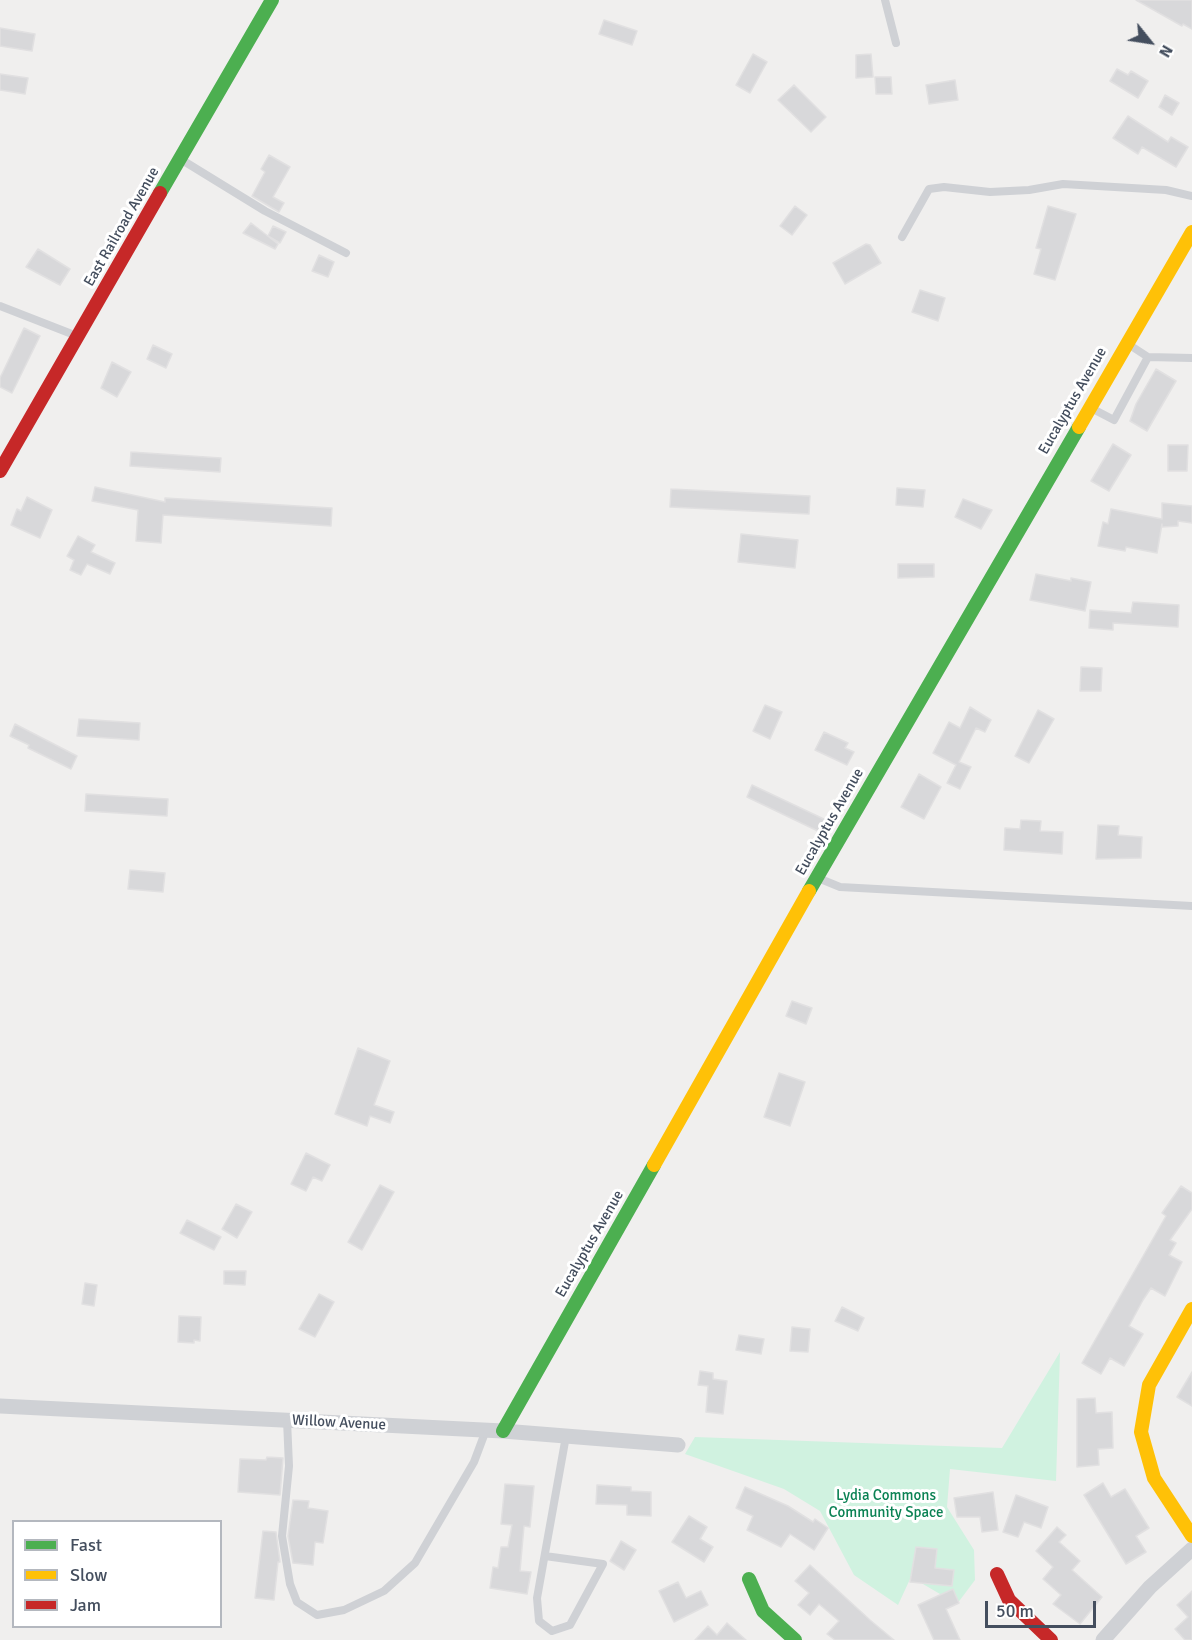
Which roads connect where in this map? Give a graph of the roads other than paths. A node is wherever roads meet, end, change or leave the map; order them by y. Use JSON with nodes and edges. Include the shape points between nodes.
{"nodes":[{"id":1,"x":272,"y":0,"type":"edge"},
{"id":2,"x":885,"y":0,"type":"edge"},
{"id":3,"x":896,"y":43,"type":"dead end"},
{"id":4,"x":181,"y":159,"type":"junction"},
{"id":5,"x":1192,"y":196,"type":"edge"},
{"id":6,"x":1192,"y":232,"type":"edge"},
{"id":7,"x":902,"y":237,"type":"dead end"},
{"id":8,"x":346,"y":254,"type":"dead end"},
{"id":9,"x":0,"y":306,"type":"edge"},
{"id":10,"x":77,"y":336,"type":"junction"},
{"id":11,"x":1126,"y":343,"type":"junction"},
{"id":12,"x":1148,"y":357,"type":"junction"},
{"id":13,"x":1192,"y":358,"type":"edge"},
{"id":14,"x":1088,"y":407,"type":"junction"},
{"id":15,"x":0,"y":471,"type":"edge"},
{"id":16,"x":817,"y":877,"type":"junction"},
{"id":17,"x":1192,"y":906,"type":"edge"},
{"id":18,"x":1192,"y":1310,"type":"edge"},
{"id":19,"x":0,"y":1406,"type":"edge"},
{"id":20,"x":287,"y":1420,"type":"junction"},
{"id":21,"x":486,"y":1430,"type":"junction"},
{"id":22,"x":503,"y":1431,"type":"junction"},
{"id":23,"x":566,"y":1436,"type":"junction"},
{"id":24,"x":678,"y":1445,"type":"dead end"},
{"id":25,"x":1192,"y":1536,"type":"edge"},
{"id":26,"x":1192,"y":1548,"type":"edge"},
{"id":27,"x":545,"y":1556,"type":"junction"},
{"id":28,"x":997,"y":1574,"type":"dead end"},
{"id":29,"x":749,"y":1579,"type":"dead end"},
{"id":30,"x":795,"y":1640,"type":"edge"},
{"id":31,"x":1051,"y":1640,"type":"edge"},
{"id":32,"x":1103,"y":1640,"type":"edge"}],
"edges":[{"from":1,"to":4,"type":"street","name":"East Railroad Avenue"},
{"from":2,"to":3,"type":"lane"},
{"from":4,"to":8,"type":"lane","via":[[265,211]]},
{"from":4,"to":10,"type":"street","name":"East Railroad Avenue"},
{"from":5,"to":7,"type":"lane","via":[[1166,190],[1063,184],[990,192],[929,189]]},
{"from":6,"to":11,"type":"street","name":"Eucalyptus Avenue"},
{"from":9,"to":10,"type":"lane"},
{"from":10,"to":15,"type":"street","name":"East Railroad Avenue","via":[[10,446]]},
{"from":11,"to":12,"type":"lane"},
{"from":11,"to":14,"type":"street","name":"Eucalyptus Avenue"},
{"from":12,"to":13,"type":"lane"},
{"from":12,"to":14,"type":"lane","via":[[1114,420]]},
{"from":14,"to":16,"type":"street","name":"Eucalyptus Avenue"},
{"from":16,"to":17,"type":"lane","via":[[840,887]]},
{"from":16,"to":22,"type":"street","name":"Eucalyptus Avenue"},
{"from":18,"to":25,"type":"street","via":[[1149,1385],[1141,1432],[1154,1478]]},
{"from":19,"to":20,"type":"street","name":"Willow Avenue"},
{"from":20,"to":21,"type":"street","name":"Willow Avenue"},
{"from":20,"to":21,"type":"lane","via":[[289,1466],[282,1536],[297,1602],[317,1615],[344,1610],[384,1591],[415,1563],[474,1462]]},
{"from":21,"to":22,"type":"street","name":"Willow Avenue"},
{"from":22,"to":23,"type":"street","name":"Willow Avenue"},
{"from":23,"to":24,"type":"street","name":"Willow Avenue"},
{"from":23,"to":27,"type":"lane"},
{"from":26,"to":32,"type":"street","via":[[1150,1587]]},
{"from":27,"to":27,"type":"lane","via":[[537,1598],[539,1621],[552,1631],[570,1625],[603,1564]]},
{"from":28,"to":31,"type":"street","via":[[1009,1600]]},
{"from":29,"to":30,"type":"street","via":[[763,1611]]}]}
